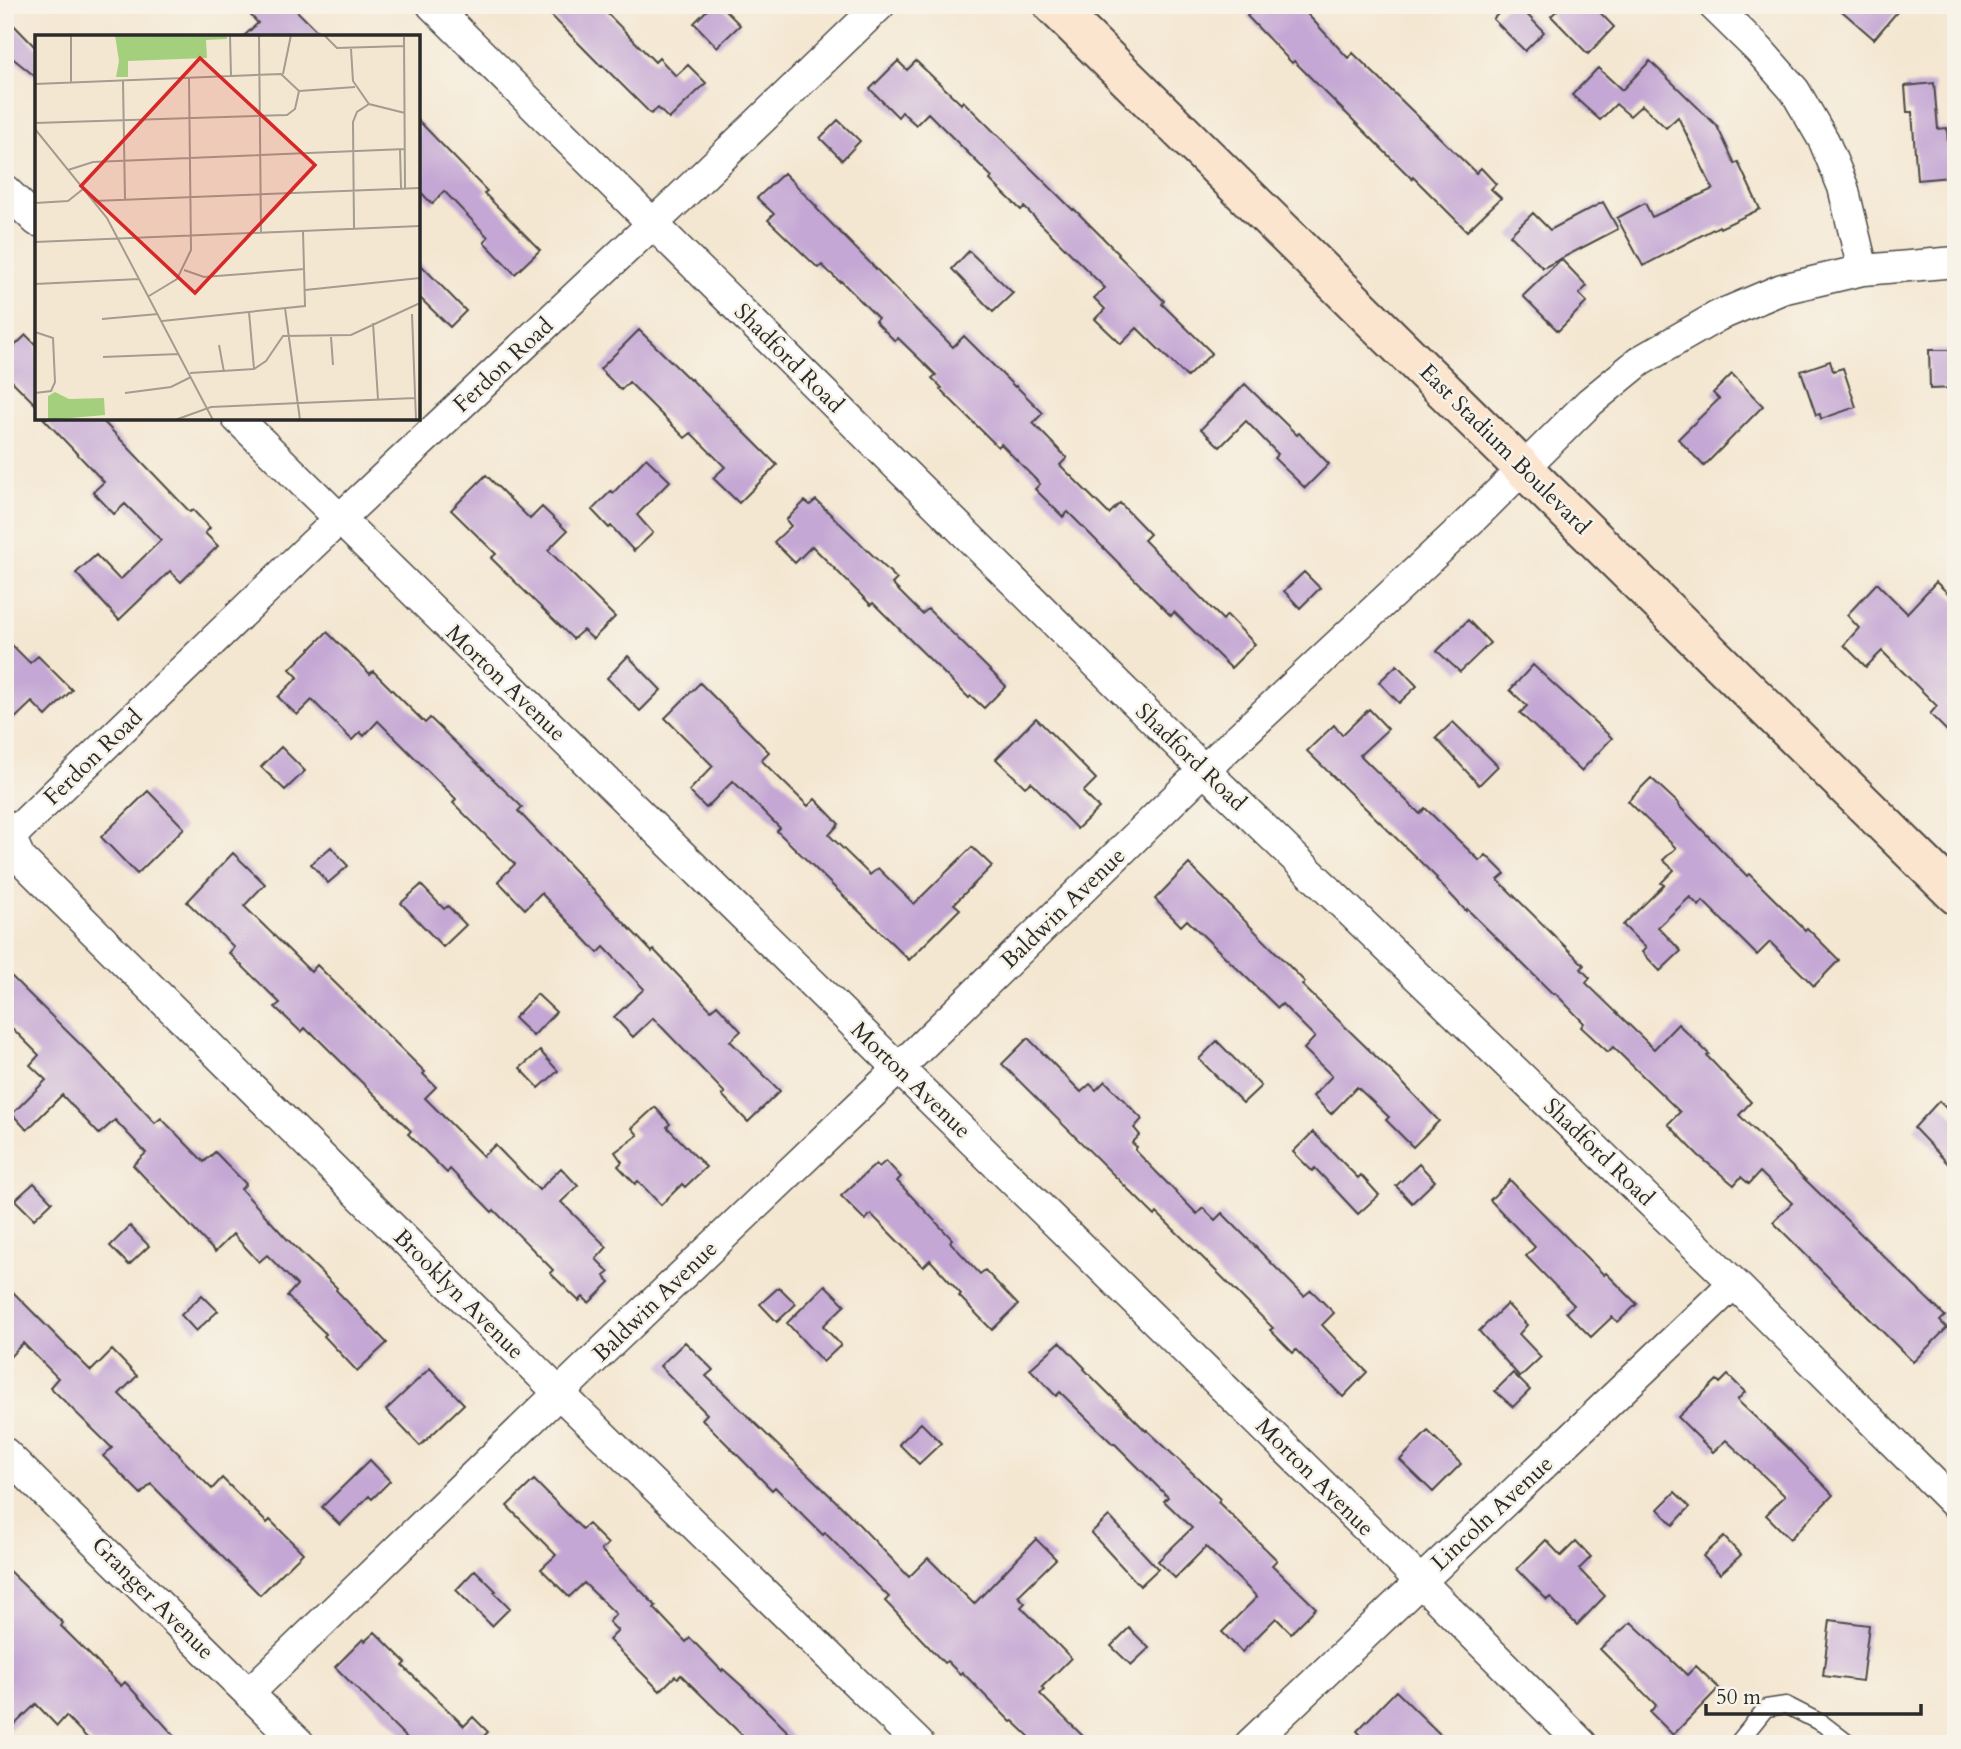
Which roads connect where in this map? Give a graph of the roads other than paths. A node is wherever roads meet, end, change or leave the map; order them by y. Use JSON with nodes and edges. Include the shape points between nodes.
{"nodes":[{"id":1,"x":432,"y":5,"type":"edge"},
{"id":2,"x":880,"y":5,"type":"edge"},
{"id":3,"x":1053,"y":5,"type":"edge"},
{"id":4,"x":1713,"y":5,"type":"edge"},
{"id":5,"x":5,"y":190,"type":"edge"},
{"id":6,"x":35,"y":219,"type":"edge"},
{"id":7,"x":652,"y":223,"type":"junction"},
{"id":8,"x":1956,"y":262,"type":"edge"},
{"id":9,"x":1863,"y":270,"type":"junction"},
{"id":10,"x":239,"y":420,"type":"edge"},
{"id":11,"x":1523,"y":467,"type":"junction"},
{"id":12,"x":340,"y":520,"type":"junction"},
{"id":13,"x":1204,"y":770,"type":"junction"},
{"id":14,"x":7,"y":835,"type":"edge"},
{"id":15,"x":1951,"y":880,"type":"edge"},
{"id":16,"x":899,"y":1068,"type":"junction"},
{"id":17,"x":1734,"y":1283,"type":"junction"},
{"id":18,"x":559,"y":1394,"type":"junction"},
{"id":19,"x":5,"y":1453,"type":"edge"},
{"id":20,"x":1956,"y":1505,"type":"edge"},
{"id":21,"x":1421,"y":1581,"type":"junction"},
{"id":22,"x":249,"y":1693,"type":"junction"},
{"id":23,"x":300,"y":1744,"type":"edge"},
{"id":24,"x":919,"y":1744,"type":"edge"},
{"id":25,"x":1250,"y":1744,"type":"edge"},
{"id":26,"x":1582,"y":1744,"type":"edge"},
{"id":27,"x":1737,"y":1744,"type":"edge"},
{"id":28,"x":1849,"y":1744,"type":"edge"}],
"edges":[{"from":1,"to":7,"type":"street","name":"Shadford Road"},
{"from":2,"to":7,"type":"street","name":"Ferdon Road"},
{"from":3,"to":11,"type":"main road","name":"East Stadium Boulevard"},
{"from":4,"to":9,"type":"street","via":[[1795,91],[1824,141],[1843,187]]},
{"from":5,"to":6,"type":"street"},
{"from":7,"to":12,"type":"street","name":"Ferdon Road"},
{"from":7,"to":13,"type":"street","name":"Shadford Road"},
{"from":8,"to":9,"type":"street","name":"Baldwin Avenue"},
{"from":9,"to":11,"type":"street","name":"Baldwin Avenue","via":[[1782,289],[1718,316],[1640,361]]},
{"from":10,"to":12,"type":"street","name":"Morton Avenue"},
{"from":11,"to":13,"type":"street","name":"Baldwin Avenue"},
{"from":11,"to":15,"type":"main road","name":"East Stadium Boulevard"},
{"from":12,"to":14,"type":"street","name":"Ferdon Road"},
{"from":12,"to":16,"type":"street","name":"Morton Avenue"},
{"from":13,"to":16,"type":"street","name":"Baldwin Avenue"},
{"from":13,"to":17,"type":"street","name":"Shadford Road"},
{"from":14,"to":18,"type":"street","name":"Brooklyn Avenue","via":[[20,858]]},
{"from":16,"to":18,"type":"street","name":"Baldwin Avenue"},
{"from":16,"to":21,"type":"street","name":"Morton Avenue"},
{"from":17,"to":20,"type":"street","name":"Shadford Road"},
{"from":17,"to":21,"type":"street","name":"Lincoln Avenue"},
{"from":18,"to":22,"type":"street","name":"Baldwin Avenue"},
{"from":18,"to":24,"type":"street","name":"Brooklyn Avenue"},
{"from":19,"to":22,"type":"street","name":"Granger Avenue"},
{"from":21,"to":25,"type":"street","name":"Lincoln Avenue"},
{"from":21,"to":26,"type":"street","name":"Morton Avenue"},
{"from":22,"to":23,"type":"street","name":"Granger Avenue"},
{"from":27,"to":28,"type":"lane","via":[[1766,1707],[1786,1705]]}]}
